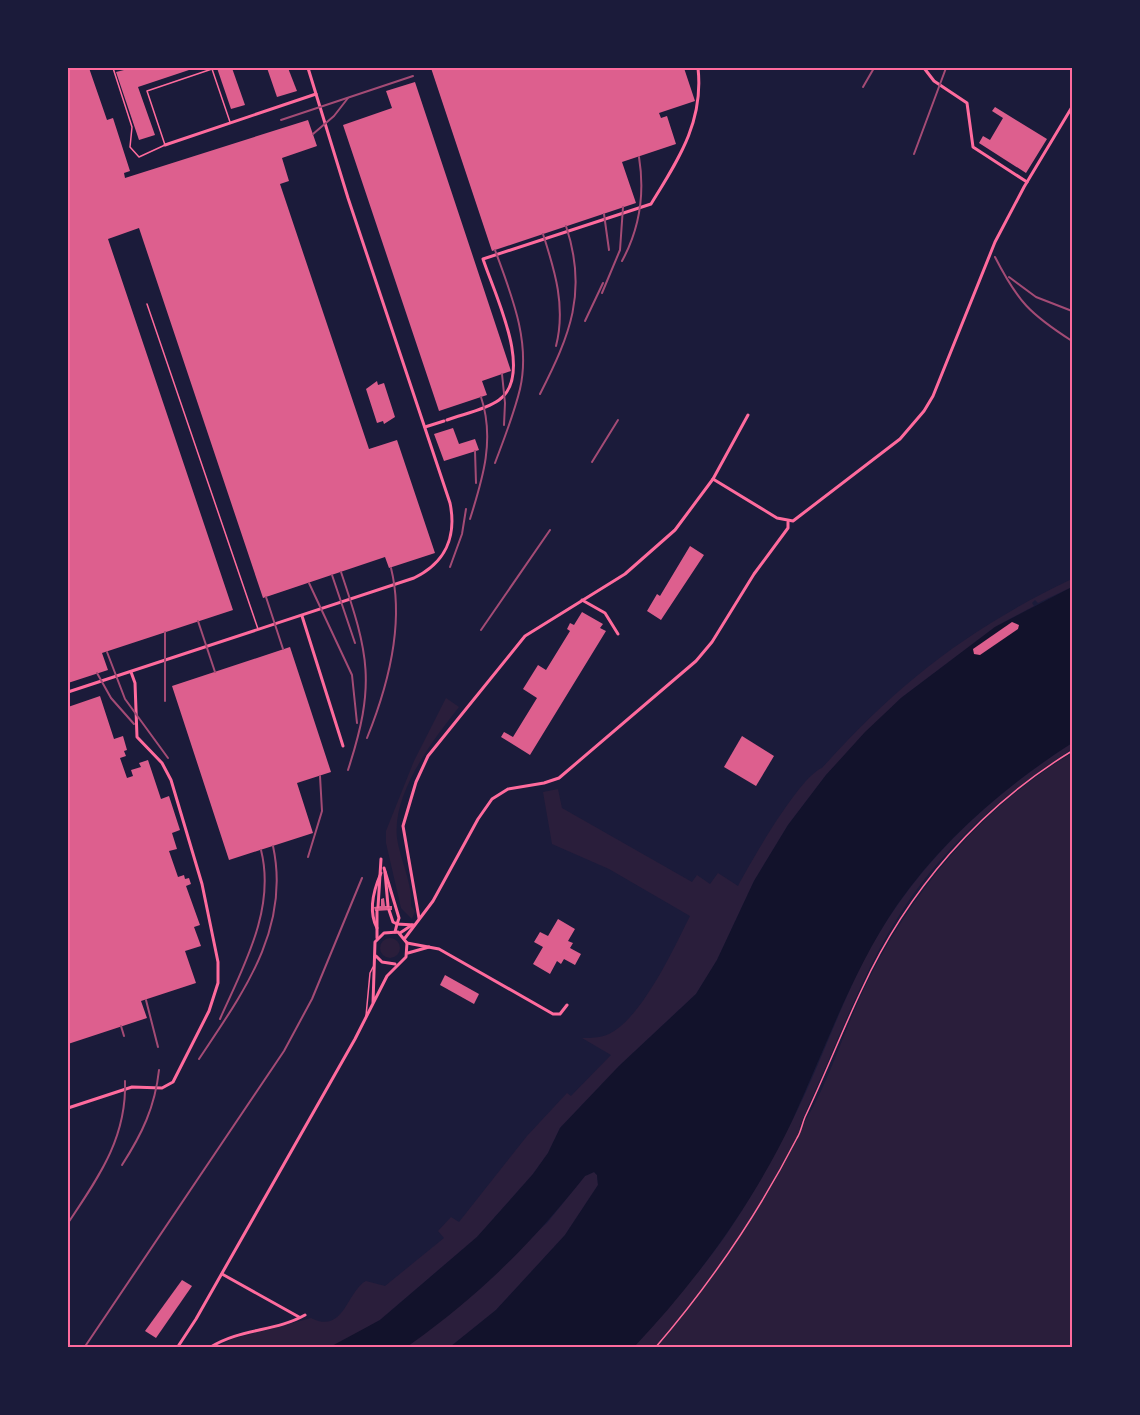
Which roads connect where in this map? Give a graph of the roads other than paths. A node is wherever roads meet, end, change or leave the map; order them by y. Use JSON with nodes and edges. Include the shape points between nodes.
{"nodes":[{"id":1,"x":113,"y":68,"type":"edge"},
{"id":2,"x":308,"y":68,"type":"edge"},
{"id":3,"x":698,"y":68,"type":"edge"},
{"id":4,"x":924,"y":68,"type":"edge"},
{"id":5,"x":316,"y":94,"type":"junction"},
{"id":6,"x":1072,"y":107,"type":"edge"},
{"id":7,"x":230,"y":123,"type":"junction"},
{"id":8,"x":165,"y":145,"type":"junction"},
{"id":9,"x":1027,"y":183,"type":"junction"},
{"id":10,"x":147,"y":304,"type":"dead end"},
{"id":11,"x":748,"y":415,"type":"dead end"},
{"id":12,"x":425,"y":427,"type":"junction"},
{"id":13,"x":713,"y":479,"type":"junction"},
{"id":14,"x":788,"y":522,"type":"junction"},
{"id":15,"x":582,"y":600,"type":"junction"},
{"id":16,"x":302,"y":615,"type":"junction"},
{"id":17,"x":259,"y":630,"type":"junction"},
{"id":18,"x":618,"y":633,"type":"dead end"},
{"id":19,"x":131,"y":672,"type":"junction"},
{"id":20,"x":68,"y":692,"type":"edge"},
{"id":21,"x":344,"y":746,"type":"dead end"},
{"id":22,"x":384,"y":868,"type":"junction"},
{"id":23,"x":381,"y":873,"type":"junction"},
{"id":24,"x":419,"y":918,"type":"junction"},
{"id":25,"x":397,"y":924,"type":"junction"},
{"id":26,"x":414,"y":925,"type":"junction"},
{"id":27,"x":377,"y":928,"type":"junction"},
{"id":28,"x":398,"y":932,"type":"junction"},
{"id":29,"x":411,"y":932,"type":"junction"},
{"id":30,"x":377,"y":938,"type":"junction"},
{"id":31,"x":405,"y":938,"type":"junction"},
{"id":32,"x":408,"y":943,"type":"junction"},
{"id":33,"x":415,"y":943,"type":"junction"},
{"id":34,"x":430,"y":947,"type":"junction"},
{"id":35,"x":408,"y":953,"type":"junction"},
{"id":36,"x":375,"y":954,"type":"junction"},
{"id":37,"x":375,"y":964,"type":"junction"},
{"id":38,"x":397,"y":964,"type":"junction"},
{"id":39,"x":373,"y":1004,"type":"junction"},
{"id":40,"x":567,"y":1005,"type":"dead end"},
{"id":41,"x":366,"y":1019,"type":"junction"},
{"id":42,"x":68,"y":1108,"type":"edge"},
{"id":43,"x":222,"y":1274,"type":"junction"},
{"id":44,"x":305,"y":1314,"type":"dead end"},
{"id":45,"x":300,"y":1318,"type":"junction"},
{"id":46,"x":177,"y":1347,"type":"edge"},
{"id":47,"x":209,"y":1347,"type":"edge"}],
"edges":[{"from":1,"to":8,"type":"lane","via":[[132,128],[128,143],[132,152],[144,156]]},
{"from":2,"to":5,"type":"street"},
{"from":3,"to":12,"type":"street","via":[[694,126],[684,151],[651,204],[483,260],[513,348],[512,384],[501,399]]},
{"from":4,"to":9,"type":"street","via":[[934,81],[967,104],[973,147]]},
{"from":5,"to":7,"type":"street"},
{"from":5,"to":12,"type":"street"},
{"from":6,"to":9,"type":"street"},
{"from":7,"to":8,"type":"street"},
{"from":7,"to":8,"type":"lane","via":[[212,69],[147,91]]},
{"from":9,"to":14,"type":"street","via":[[988,257],[941,379],[924,411],[900,440],[805,514]]},
{"from":10,"to":17,"type":"lane"},
{"from":11,"to":13,"type":"street"},
{"from":12,"to":16,"type":"street","via":[[453,513],[452,532],[442,557],[414,578]]},
{"from":13,"to":14,"type":"street"},
{"from":13,"to":15,"type":"street","via":[[658,547],[625,574]]},
{"from":14,"to":24,"type":"street","via":[[788,528],[758,567],[703,654],[560,778],[508,789],[492,799],[433,901]]},
{"from":15,"to":18,"type":"street","via":[[605,614]]},
{"from":15,"to":24,"type":"street","via":[[534,629],[515,647],[428,756],[403,826]]},
{"from":16,"to":17,"type":"street"},
{"from":16,"to":21,"type":"street"},
{"from":17,"to":19,"type":"street"},
{"from":19,"to":20,"type":"street"},
{"from":19,"to":42,"type":"street","via":[[137,737],[162,763],[171,780],[202,884],[218,962],[218,982],[209,1011],[173,1082],[162,1088],[132,1088]]},
{"from":22,"to":23,"type":"street","via":[[381,859]]},
{"from":22,"to":25,"type":"street","via":[[399,918]]},
{"from":22,"to":25,"type":"street","via":[[389,908]]},
{"from":23,"to":27,"type":"street"},
{"from":23,"to":27,"type":"street","via":[[373,897]]},
{"from":24,"to":26,"type":"street"},
{"from":25,"to":26,"type":"street"},
{"from":25,"to":28,"type":"street"},
{"from":26,"to":28,"type":"street"},
{"from":26,"to":29,"type":"street"},
{"from":27,"to":30,"type":"street"},
{"from":28,"to":30,"type":"street","via":[[387,932]]},
{"from":28,"to":31,"type":"street"},
{"from":29,"to":31,"type":"street"},
{"from":29,"to":33,"type":"street"},
{"from":30,"to":36,"type":"street"},
{"from":31,"to":32,"type":"street"},
{"from":32,"to":33,"type":"street"},
{"from":32,"to":35,"type":"street"},
{"from":33,"to":34,"type":"street"},
{"from":34,"to":35,"type":"street"},
{"from":34,"to":40,"type":"street","via":[[553,1014],[560,1014]]},
{"from":35,"to":38,"type":"street"},
{"from":36,"to":37,"type":"street"},
{"from":36,"to":38,"type":"street","via":[[382,962]]},
{"from":37,"to":39,"type":"street"},
{"from":37,"to":41,"type":"lane","via":[[370,973]]},
{"from":38,"to":39,"type":"street"},
{"from":39,"to":41,"type":"street"},
{"from":41,"to":43,"type":"street"},
{"from":43,"to":45,"type":"street"},
{"from":43,"to":46,"type":"street"},
{"from":44,"to":45,"type":"street"},
{"from":45,"to":47,"type":"street","via":[[234,1334]]}]}
